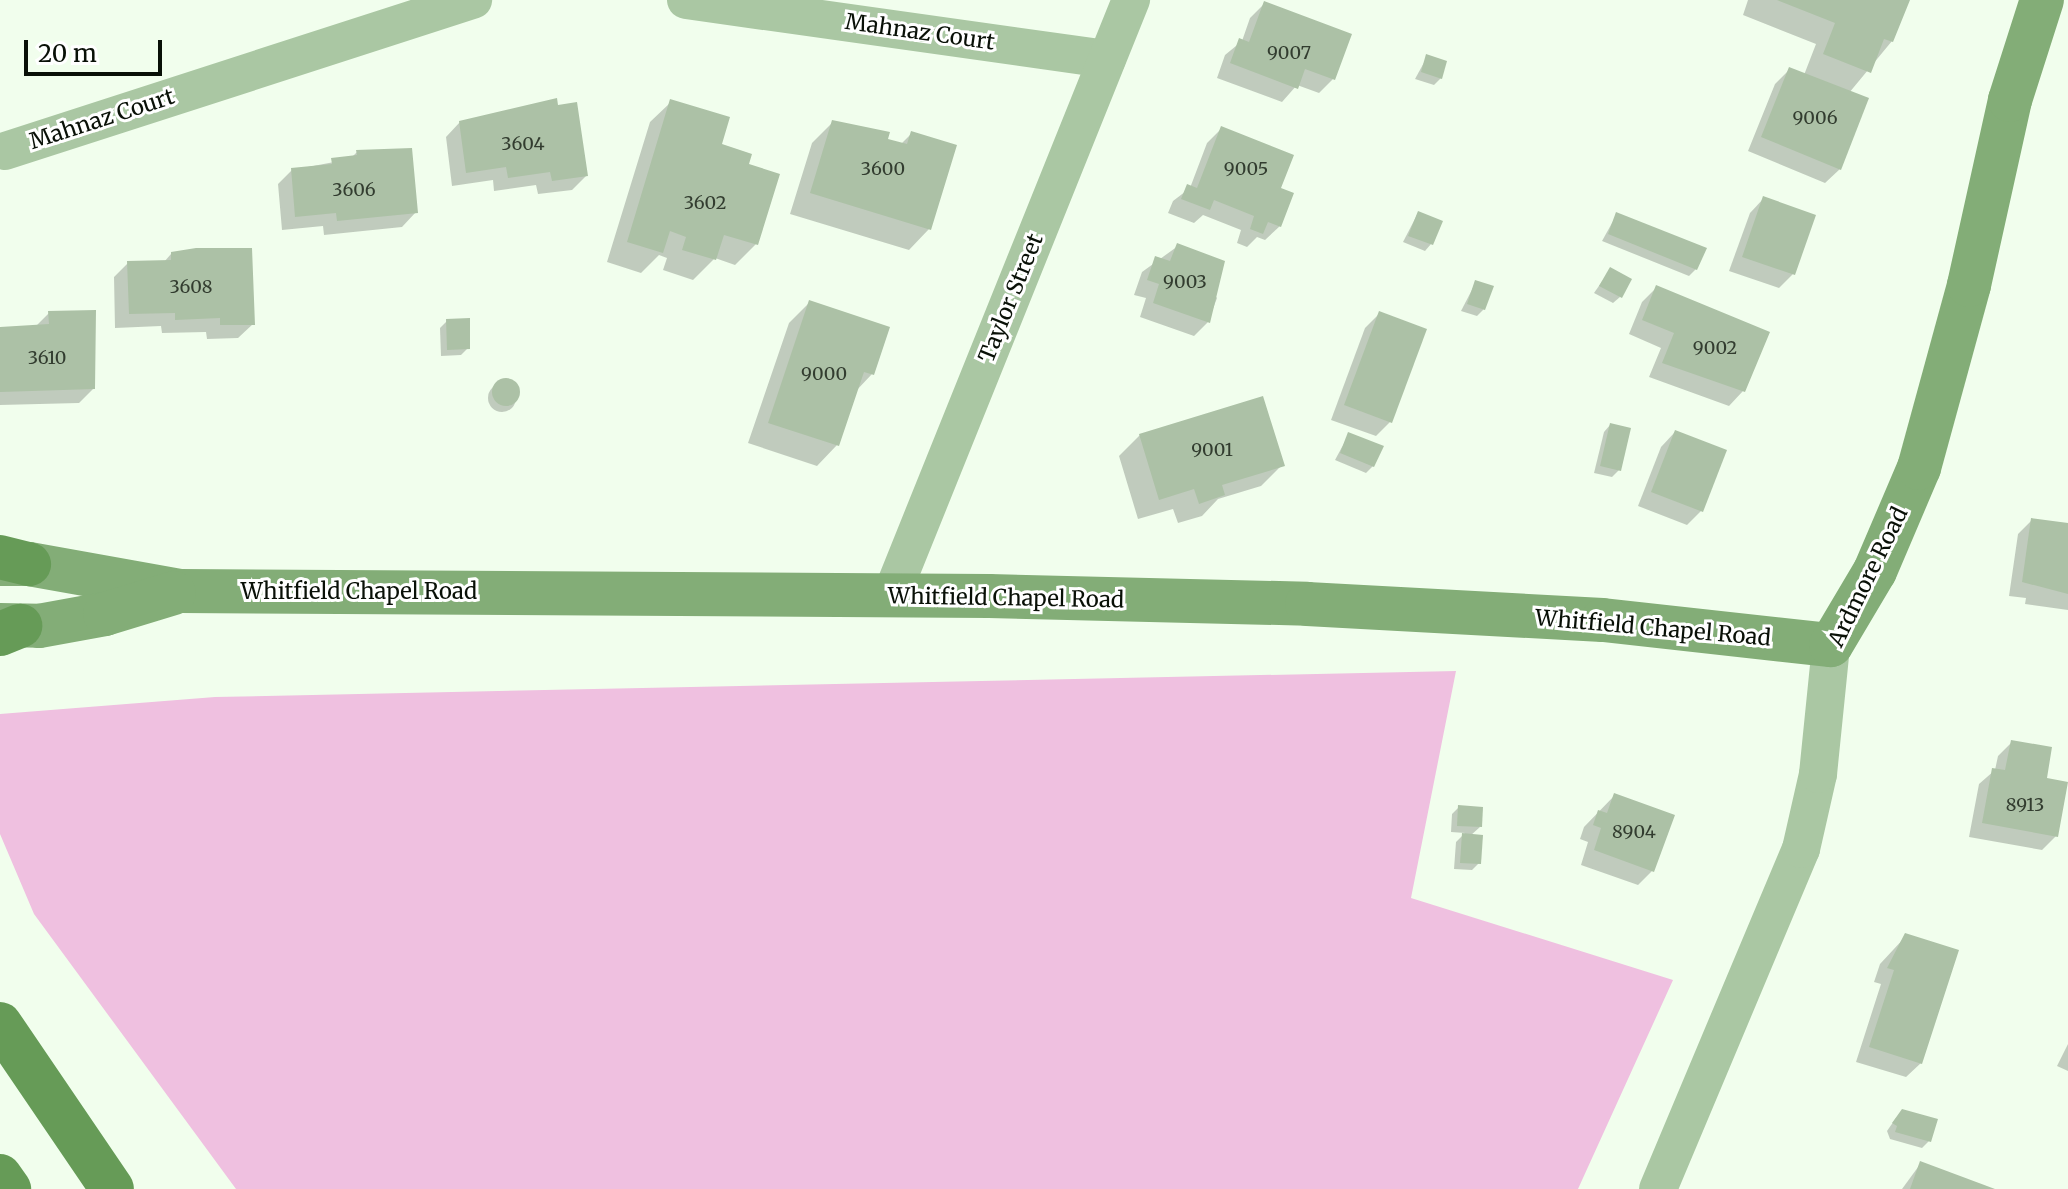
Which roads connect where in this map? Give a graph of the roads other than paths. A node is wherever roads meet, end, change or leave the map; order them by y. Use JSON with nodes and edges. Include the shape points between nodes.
{"nodes":[{"id":1,"x":473,"y":0,"type":"edge"},
{"id":2,"x":686,"y":0,"type":"edge"},
{"id":3,"x":1131,"y":0,"type":"edge"},
{"id":4,"x":2042,"y":0,"type":"edge"},
{"id":5,"x":1107,"y":59,"type":"junction"},
{"id":6,"x":5,"y":151,"type":"dead end"},
{"id":7,"x":10,"y":561,"type":"edge"},
{"id":8,"x":180,"y":591,"type":"junction"},
{"id":9,"x":891,"y":596,"type":"junction"},
{"id":10,"x":7,"y":628,"type":"edge"},
{"id":11,"x":1831,"y":645,"type":"junction"},
{"id":12,"x":0,"y":1024,"type":"edge"},
{"id":13,"x":0,"y":1176,"type":"edge"},
{"id":14,"x":9,"y":1189,"type":"edge"},
{"id":15,"x":112,"y":1189,"type":"edge"},
{"id":16,"x":1658,"y":1189,"type":"edge"}],
"edges":[{"from":1,"to":6,"type":"street","name":"Mahnaz Court"},
{"from":2,"to":5,"type":"street","name":"Mahnaz Court"},
{"from":3,"to":5,"type":"street","name":"Taylor Street"},
{"from":4,"to":11,"type":"street","name":"Ardmore Road","via":[[2010,100],[1969,285],[1919,468],[1875,571]]},
{"from":5,"to":9,"type":"street","name":"Taylor Street"},
{"from":7,"to":8,"type":"street","name":"Whitfield Chapel Road"},
{"from":8,"to":9,"type":"street","name":"Whitfield Chapel Road"},
{"from":8,"to":10,"type":"street","name":"Whitfield Chapel Road","via":[[105,614]]},
{"from":9,"to":11,"type":"street","name":"Whitfield Chapel Road","via":[[1323,605],[1603,620]]},
{"from":11,"to":16,"type":"street","name":"Ardmore Road","via":[[1818,774],[1801,849]]},
{"from":12,"to":15,"type":"main road"},
{"from":13,"to":14,"type":"main road"}]}
